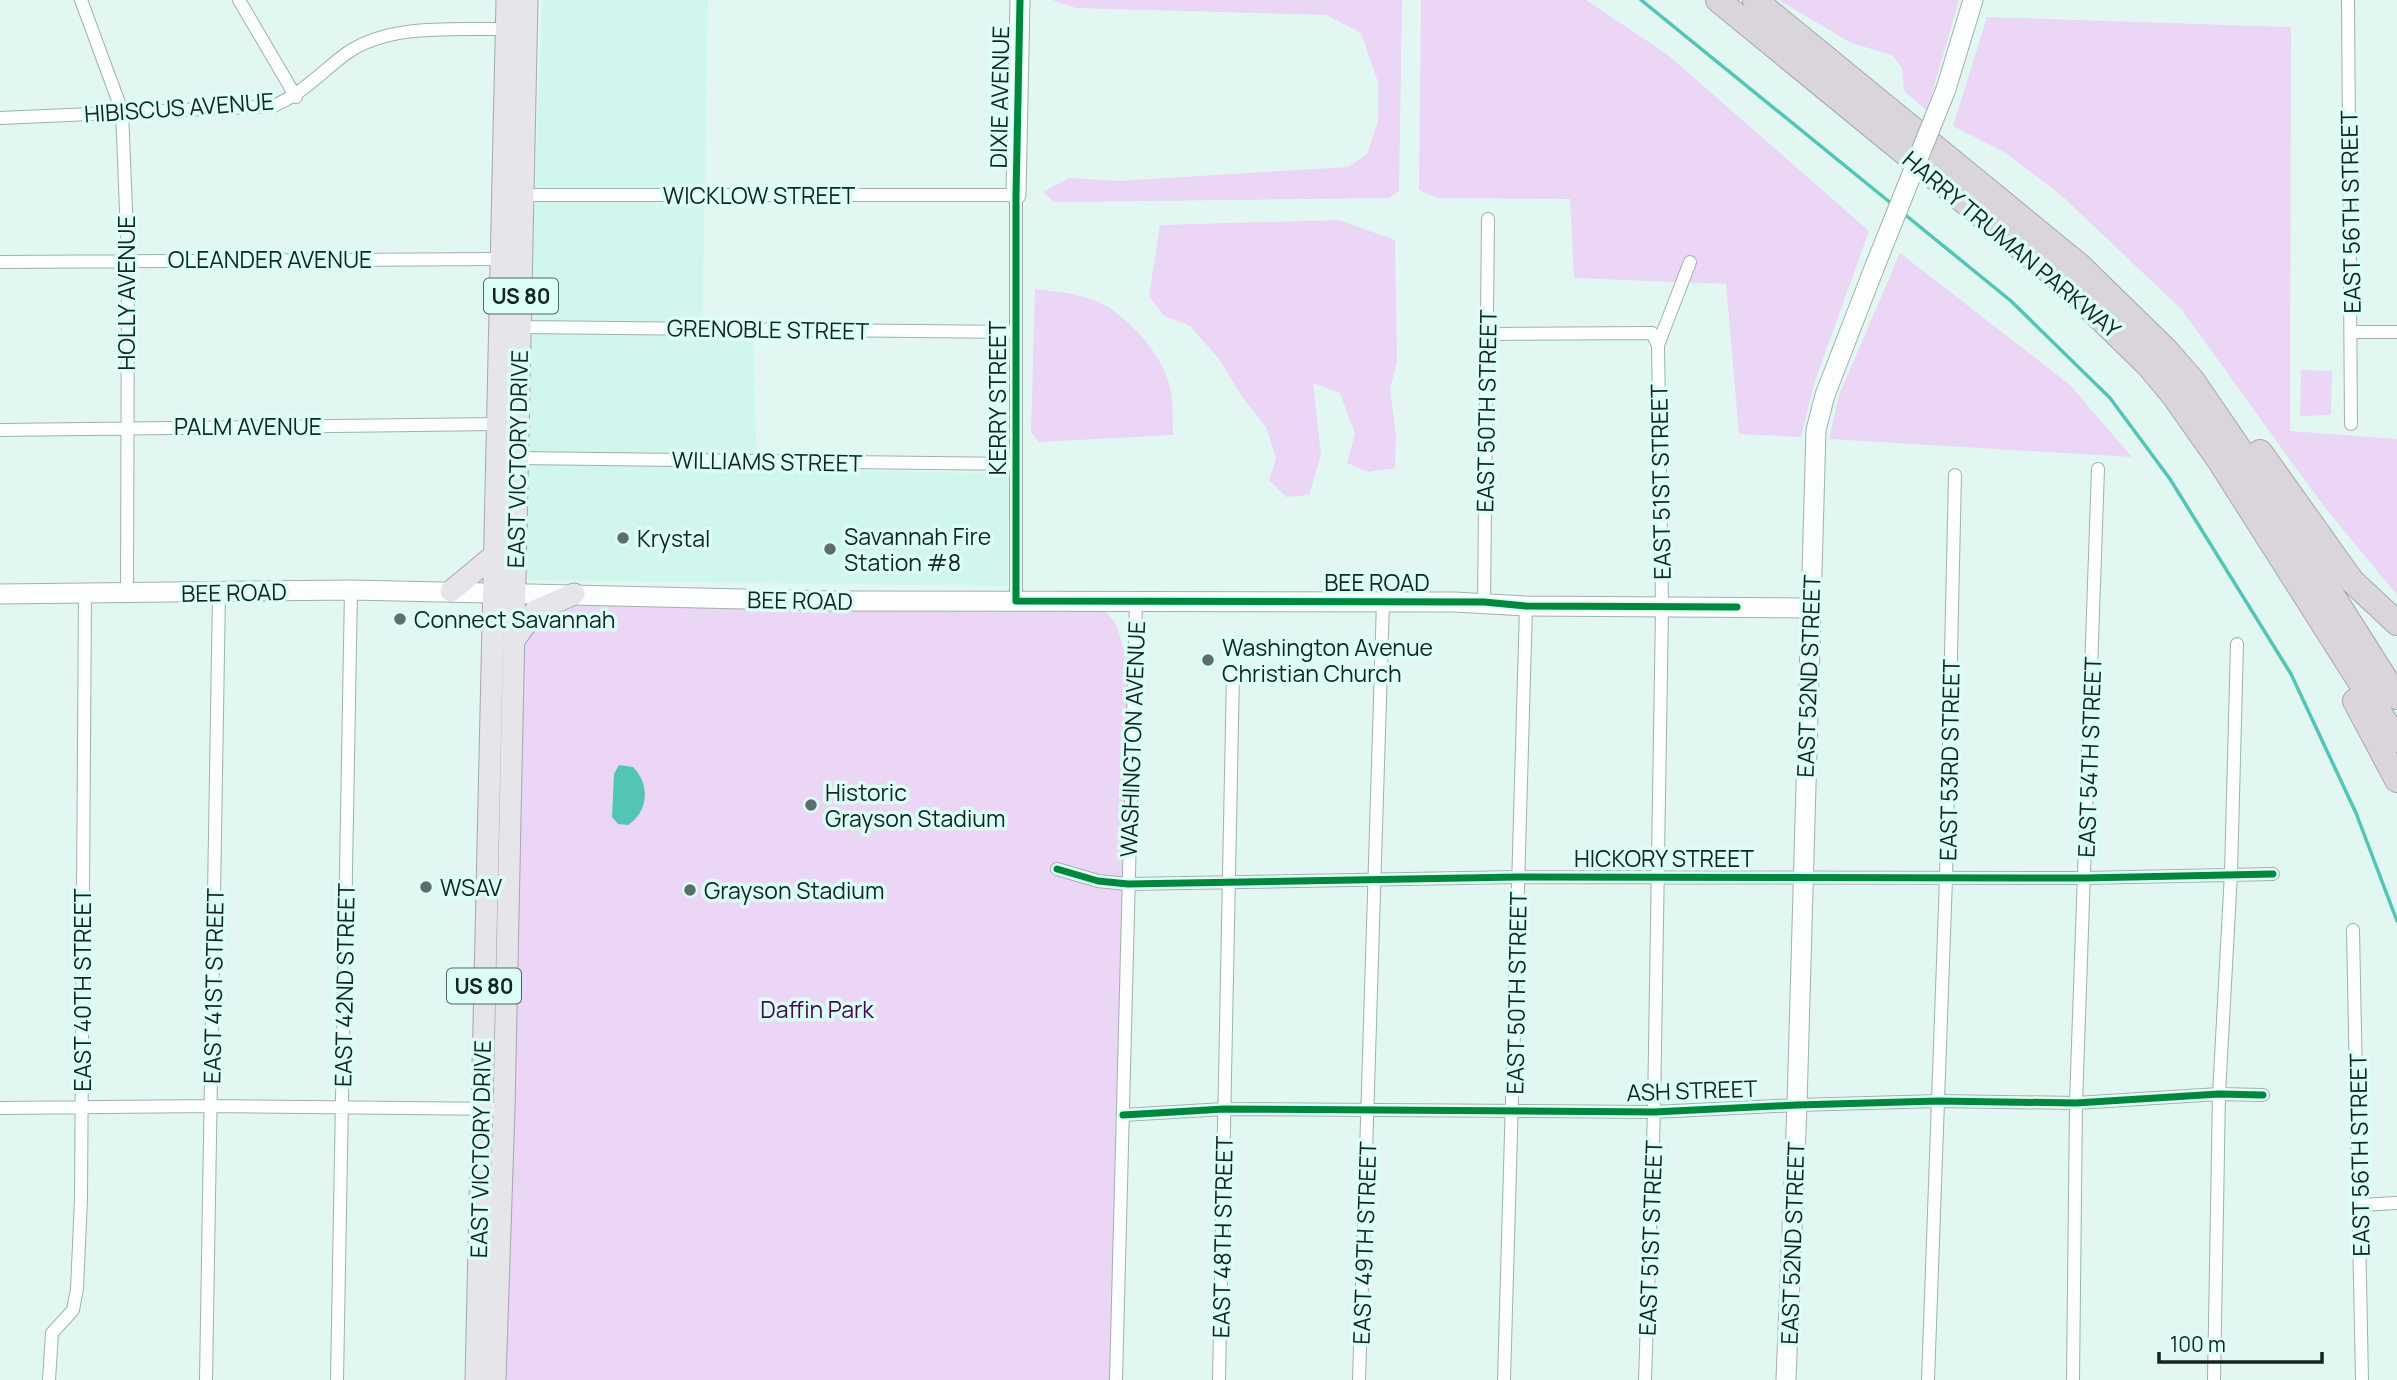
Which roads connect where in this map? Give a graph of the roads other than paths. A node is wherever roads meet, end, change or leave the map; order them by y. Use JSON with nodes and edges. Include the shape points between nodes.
{"nodes":[{"id":1,"x":81,"y":0,"type":"edge"},
{"id":2,"x":239,"y":0,"type":"edge"},
{"id":3,"x":507,"y":0,"type":"edge"},
{"id":4,"x":527,"y":0,"type":"edge"},
{"id":5,"x":1020,"y":0,"type":"edge"},
{"id":6,"x":1718,"y":0,"type":"edge"},
{"id":7,"x":1755,"y":0,"type":"edge"},
{"id":8,"x":1973,"y":0,"type":"edge"},
{"id":9,"x":2348,"y":0,"type":"edge"},
{"id":10,"x":505,"y":29,"type":"junction"},
{"id":11,"x":296,"y":97,"type":"junction"},
{"id":12,"x":122,"y":111,"type":"junction"},
{"id":13,"x":0,"y":118,"type":"edge"},
{"id":14,"x":523,"y":195,"type":"junction"},
{"id":15,"x":1016,"y":195,"type":"junction"},
{"id":16,"x":501,"y":196,"type":"junction"},
{"id":17,"x":1488,"y":219,"type":"dead end"},
{"id":18,"x":2046,"y":238,"type":"junction"},
{"id":19,"x":128,"y":259,"type":"junction"},
{"id":20,"x":499,"y":259,"type":"junction"},
{"id":21,"x":0,"y":262,"type":"edge"},
{"id":22,"x":1690,"y":262,"type":"dead end"},
{"id":23,"x":520,"y":327,"type":"junction"},
{"id":24,"x":1016,"y":332,"type":"junction"},
{"id":25,"x":2352,"y":332,"type":"junction"},
{"id":26,"x":2397,"y":332,"type":"edge"},
{"id":27,"x":1487,"y":334,"type":"junction"},
{"id":28,"x":1658,"y":345,"type":"junction"},
{"id":29,"x":496,"y":424,"type":"junction"},
{"id":30,"x":2351,"y":424,"type":"dead end"},
{"id":31,"x":126,"y":426,"type":"junction"},
{"id":32,"x":0,"y":430,"type":"edge"},
{"id":33,"x":517,"y":458,"type":"junction"},
{"id":34,"x":1016,"y":464,"type":"junction"},
{"id":35,"x":2098,"y":469,"type":"dead end"},
{"id":36,"x":1955,"y":475,"type":"dead end"},
{"id":37,"x":2256,"y":519,"type":"junction"},
{"id":38,"x":493,"y":556,"type":"junction"},
{"id":39,"x":351,"y":590,"type":"junction"},
{"id":40,"x":451,"y":591,"type":"junction"},
{"id":41,"x":85,"y":592,"type":"junction"},
{"id":42,"x":219,"y":592,"type":"junction"},
{"id":43,"x":503,"y":592,"type":"junction"},
{"id":44,"x":127,"y":593,"type":"junction"},
{"id":45,"x":0,"y":594,"type":"edge"},
{"id":46,"x":574,"y":594,"type":"junction"},
{"id":47,"x":1016,"y":601,"type":"junction"},
{"id":48,"x":1136,"y":601,"type":"junction"},
{"id":49,"x":1383,"y":602,"type":"junction"},
{"id":50,"x":1484,"y":602,"type":"junction"},
{"id":51,"x":1525,"y":606,"type":"junction"},
{"id":52,"x":1662,"y":607,"type":"junction"},
{"id":53,"x":1811,"y":608,"type":"junction"},
{"id":54,"x":2397,"y":623,"type":"edge"},
{"id":55,"x":513,"y":642,"type":"junction"},
{"id":56,"x":2237,"y":644,"type":"dead end"},
{"id":57,"x":1233,"y":673,"type":"dead end"},
{"id":58,"x":2397,"y":697,"type":"edge"},
{"id":59,"x":2397,"y":740,"type":"edge"},
{"id":60,"x":2397,"y":780,"type":"edge"},
{"id":61,"x":1057,"y":869,"type":"dead end"},
{"id":62,"x":2231,"y":873,"type":"junction"},
{"id":63,"x":2273,"y":874,"type":"dead end"},
{"id":64,"x":497,"y":876,"type":"junction"},
{"id":65,"x":1518,"y":877,"type":"junction"},
{"id":66,"x":1801,"y":877,"type":"junction"},
{"id":67,"x":1659,"y":878,"type":"junction"},
{"id":68,"x":1946,"y":878,"type":"junction"},
{"id":69,"x":2085,"y":878,"type":"junction"},
{"id":70,"x":1373,"y":880,"type":"junction"},
{"id":71,"x":1229,"y":882,"type":"junction"},
{"id":72,"x":1128,"y":884,"type":"junction"},
{"id":73,"x":2353,"y":930,"type":"dead end"},
{"id":74,"x":2219,"y":1094,"type":"junction"},
{"id":75,"x":2263,"y":1095,"type":"dead end"},
{"id":76,"x":1938,"y":1101,"type":"junction"},
{"id":77,"x":2076,"y":1103,"type":"junction"},
{"id":78,"x":1797,"y":1105,"type":"junction"},
{"id":79,"x":211,"y":1106,"type":"junction"},
{"id":80,"x":82,"y":1107,"type":"junction"},
{"id":81,"x":342,"y":1107,"type":"junction"},
{"id":82,"x":0,"y":1108,"type":"edge"},
{"id":83,"x":481,"y":1109,"type":"junction"},
{"id":84,"x":504,"y":1109,"type":"junction"},
{"id":85,"x":1224,"y":1109,"type":"junction"},
{"id":86,"x":1368,"y":1111,"type":"junction"},
{"id":87,"x":1513,"y":1111,"type":"junction"},
{"id":88,"x":1654,"y":1112,"type":"junction"},
{"id":89,"x":1123,"y":1115,"type":"junction"},
{"id":90,"x":2397,"y":1203,"type":"edge"},
{"id":91,"x":2360,"y":1205,"type":"junction"},
{"id":92,"x":49,"y":1380,"type":"edge"},
{"id":93,"x":206,"y":1380,"type":"edge"},
{"id":94,"x":337,"y":1380,"type":"edge"},
{"id":95,"x":476,"y":1380,"type":"edge"},
{"id":96,"x":495,"y":1380,"type":"edge"},
{"id":97,"x":1116,"y":1380,"type":"edge"},
{"id":98,"x":1219,"y":1380,"type":"edge"},
{"id":99,"x":1359,"y":1380,"type":"edge"},
{"id":100,"x":1504,"y":1380,"type":"edge"},
{"id":101,"x":1645,"y":1380,"type":"edge"},
{"id":102,"x":1786,"y":1380,"type":"edge"},
{"id":103,"x":1928,"y":1380,"type":"edge"},
{"id":104,"x":2073,"y":1380,"type":"edge"},
{"id":105,"x":2214,"y":1380,"type":"edge"},
{"id":106,"x":2362,"y":1380,"type":"edge"}],
"edges":[{"from":1,"to":12,"type":"street","name":"HOLLY AVENUE"},
{"from":2,"to":11,"type":"street"},
{"from":3,"to":10,"type":"main road","name":"EAST VICTORY DRIVE","number":"US 80"},
{"from":4,"to":14,"type":"main road","name":"EAST VICTORY DRIVE","number":"US 80"},
{"from":5,"to":15,"type":"main road","name":"DIXIE AVENUE"},
{"from":6,"to":37,"type":"highway","name":"HARRY TRUMAN PARKWAY","via":[[2094,310],[2174,396]]},
{"from":7,"to":18,"type":"highway","name":"HARRY TRUMAN PARKWAY"},
{"from":8,"to":53,"type":"main road","name":"EAST 52ND STREET","bridge":true,"via":[[1946,89],[1825,395],[1816,430]]},
{"from":9,"to":25,"type":"street","name":"EAST 56TH STREET"},
{"from":10,"to":11,"type":"street","name":"HIBISCUS AVENUE","via":[[444,30],[369,43],[349,52]]},
{"from":10,"to":16,"type":"main road","name":"EAST VICTORY DRIVE","number":"US 80"},
{"from":11,"to":12,"type":"street","name":"HIBISCUS AVENUE","via":[[274,106]]},
{"from":12,"to":13,"type":"street","name":"HIBISCUS AVENUE"},
{"from":12,"to":19,"type":"street","name":"HOLLY AVENUE"},
{"from":14,"to":15,"type":"street","name":"WICKLOW STREET"},
{"from":14,"to":16,"type":"street","name":"WICKLOW STREET"},
{"from":14,"to":23,"type":"main road","name":"EAST VICTORY DRIVE","number":"US 80"},
{"from":15,"to":24,"type":"street","name":"KERRY STREET"},
{"from":16,"to":20,"type":"main road","name":"EAST VICTORY DRIVE","number":"US 80"},
{"from":17,"to":27,"type":"street","name":"EAST 50TH STREET"},
{"from":18,"to":54,"type":"highway","via":[[2148,310],[2200,364],[2352,581]]},
{"from":18,"to":58,"type":"highway","name":"HARRY TRUMAN PARKWAY","via":[[2129,311],[2193,381]]},
{"from":19,"to":20,"type":"street","name":"OLEANDER AVENUE"},
{"from":19,"to":21,"type":"street","name":"OLEANDER AVENUE"},
{"from":19,"to":31,"type":"street","name":"HOLLY AVENUE"},
{"from":20,"to":29,"type":"main road","name":"EAST VICTORY DRIVE","number":"US 80"},
{"from":22,"to":28,"type":"street","name":"EAST 51ST STREET"},
{"from":23,"to":24,"type":"street","name":"GRENOBLE STREET"},
{"from":23,"to":33,"type":"main road","name":"EAST VICTORY DRIVE","number":"US 80"},
{"from":24,"to":34,"type":"street","name":"KERRY STREET"},
{"from":25,"to":26,"type":"street"},
{"from":25,"to":30,"type":"street","name":"EAST 56TH STREET"},
{"from":27,"to":28,"type":"street","via":[[1652,334]]},
{"from":27,"to":50,"type":"street","name":"EAST 50TH STREET"},
{"from":28,"to":52,"type":"street","name":"EAST 51ST STREET"},
{"from":29,"to":31,"type":"street","name":"PALM AVENUE"},
{"from":29,"to":38,"type":"main road","name":"EAST VICTORY DRIVE","number":"US 80"},
{"from":31,"to":32,"type":"street","name":"PALM AVENUE"},
{"from":31,"to":44,"type":"street","name":"HOLLY AVENUE"},
{"from":33,"to":34,"type":"street","name":"WILLIAMS STREET"},
{"from":33,"to":43,"type":"main road","name":"EAST VICTORY DRIVE","number":"US 80"},
{"from":34,"to":47,"type":"street","name":"KERRY STREET"},
{"from":35,"to":69,"type":"street","name":"EAST 54TH STREET"},
{"from":36,"to":68,"type":"street","name":"EAST 53RD STREET"},
{"from":37,"to":59,"type":"highway","name":"HARRY TRUMAN PARKWAY"},
{"from":37,"to":60,"type":"highway"},
{"from":38,"to":40,"type":"main road"},
{"from":38,"to":43,"type":"main road","name":"EAST VICTORY DRIVE","number":"US 80"},
{"from":39,"to":40,"type":"main road","name":"BEE ROAD"},
{"from":39,"to":42,"type":"main road","name":"BEE ROAD"},
{"from":39,"to":81,"type":"street","name":"EAST 42ND STREET"},
{"from":40,"to":43,"type":"main road","name":"BEE ROAD"},
{"from":41,"to":44,"type":"main road","name":"BEE ROAD"},
{"from":41,"to":45,"type":"main road","name":"BEE ROAD"},
{"from":41,"to":80,"type":"street","name":"EAST 40TH STREET"},
{"from":42,"to":44,"type":"main road","name":"BEE ROAD"},
{"from":42,"to":79,"type":"street","name":"EAST 41ST STREET"},
{"from":43,"to":46,"type":"main road","name":"BEE ROAD"},
{"from":43,"to":55,"type":"main road","name":"EAST VICTORY DRIVE","number":"US 80"},
{"from":43,"to":64,"type":"main road","name":"EAST VICTORY DRIVE","number":"US 80"},
{"from":46,"to":47,"type":"main road","name":"BEE ROAD"},
{"from":46,"to":55,"type":"main road","via":[[535,611]]},
{"from":47,"to":48,"type":"main road","name":"BEE ROAD"},
{"from":48,"to":49,"type":"main road","name":"BEE ROAD"},
{"from":48,"to":72,"type":"street","name":"WASHINGTON AVENUE"},
{"from":49,"to":50,"type":"main road","name":"BEE ROAD"},
{"from":49,"to":70,"type":"street","name":"EAST 49TH STREET"},
{"from":50,"to":51,"type":"main road","name":"BEE ROAD"},
{"from":51,"to":52,"type":"main road","name":"BEE ROAD"},
{"from":51,"to":65,"type":"street","name":"EAST 50TH STREET"},
{"from":52,"to":53,"type":"main road","name":"BEE ROAD"},
{"from":52,"to":67,"type":"street","name":"EAST 51ST STREET"},
{"from":53,"to":66,"type":"main road","name":"EAST 52ND STREET"},
{"from":55,"to":64,"type":"main road","name":"EAST VICTORY DRIVE","number":"US 80"},
{"from":56,"to":62,"type":"street"},
{"from":57,"to":71,"type":"street","name":"EAST 48TH STREET"},
{"from":61,"to":72,"type":"street","name":"HICKORY STREET"},
{"from":62,"to":63,"type":"street","name":"HICKORY STREET"},
{"from":62,"to":69,"type":"street","name":"HICKORY STREET"},
{"from":62,"to":74,"type":"street"},
{"from":64,"to":83,"type":"main road","name":"EAST VICTORY DRIVE","number":"US 80"},
{"from":64,"to":84,"type":"main road","name":"EAST VICTORY DRIVE","number":"US 80"},
{"from":65,"to":67,"type":"street","name":"HICKORY STREET"},
{"from":65,"to":70,"type":"street","name":"HICKORY STREET"},
{"from":65,"to":87,"type":"street","name":"EAST 50TH STREET"},
{"from":66,"to":67,"type":"street","name":"HICKORY STREET"},
{"from":66,"to":68,"type":"street","name":"HICKORY STREET"},
{"from":66,"to":78,"type":"main road","name":"EAST 52ND STREET"},
{"from":67,"to":88,"type":"street","name":"EAST 51ST STREET"},
{"from":68,"to":69,"type":"street","name":"HICKORY STREET"},
{"from":68,"to":76,"type":"street","name":"EAST 53RD STREET"},
{"from":69,"to":77,"type":"street","name":"EAST 54TH STREET"},
{"from":70,"to":71,"type":"street","name":"HICKORY STREET"},
{"from":70,"to":86,"type":"street","name":"EAST 49TH STREET"},
{"from":71,"to":72,"type":"street","name":"HICKORY STREET"},
{"from":71,"to":85,"type":"street","name":"EAST 48TH STREET"},
{"from":72,"to":89,"type":"street","name":"WASHINGTON AVENUE"},
{"from":73,"to":91,"type":"street","name":"EAST 56TH STREET"},
{"from":74,"to":75,"type":"street","name":"ASH STREET"},
{"from":74,"to":77,"type":"street","name":"ASH STREET"},
{"from":74,"to":105,"type":"street"},
{"from":76,"to":77,"type":"street","name":"ASH STREET"},
{"from":76,"to":78,"type":"street","name":"ASH STREET"},
{"from":76,"to":103,"type":"street","name":"EAST 53RD STREET"},
{"from":77,"to":104,"type":"street","name":"EAST 54TH STREET"},
{"from":78,"to":88,"type":"street","name":"ASH STREET"},
{"from":78,"to":102,"type":"main road","name":"EAST 52ND STREET"},
{"from":79,"to":80,"type":"street"},
{"from":79,"to":81,"type":"street"},
{"from":79,"to":93,"type":"street","name":"EAST 41ST STREET"},
{"from":80,"to":82,"type":"street"},
{"from":80,"to":92,"type":"street","name":"EAST 40TH STREET","via":[[77,1289],[73,1310],[52,1333]]},
{"from":81,"to":83,"type":"street"},
{"from":81,"to":94,"type":"street","name":"EAST 42ND STREET"},
{"from":83,"to":84,"type":"street"},
{"from":83,"to":95,"type":"main road","name":"EAST VICTORY DRIVE","number":"US 80"},
{"from":84,"to":96,"type":"main road","name":"EAST VICTORY DRIVE","number":"US 80"},
{"from":85,"to":86,"type":"street","name":"ASH STREET"},
{"from":85,"to":89,"type":"street","name":"ASH STREET"},
{"from":85,"to":98,"type":"street","name":"EAST 48TH STREET"},
{"from":86,"to":87,"type":"street","name":"ASH STREET"},
{"from":86,"to":99,"type":"street","name":"EAST 49TH STREET"},
{"from":87,"to":88,"type":"street","name":"ASH STREET"},
{"from":87,"to":100,"type":"street","name":"EAST 50TH STREET"},
{"from":88,"to":101,"type":"street","name":"EAST 51ST STREET"},
{"from":89,"to":97,"type":"street","name":"WASHINGTON AVENUE"},
{"from":90,"to":91,"type":"street"},
{"from":91,"to":106,"type":"street","name":"EAST 56TH STREET"}]}
